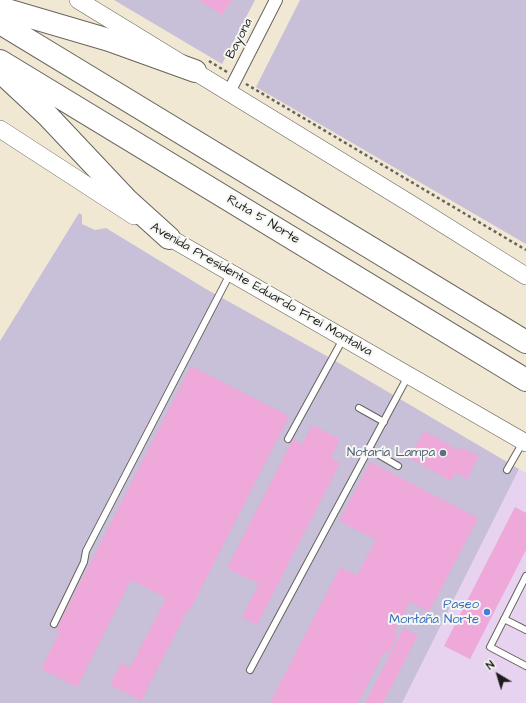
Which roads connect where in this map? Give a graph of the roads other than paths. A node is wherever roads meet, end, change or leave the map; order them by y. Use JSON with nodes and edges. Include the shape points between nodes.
{"nodes":[{"id":1,"x":78,"y":0,"type":"edge"},
{"id":2,"x":276,"y":0,"type":"edge"},
{"id":3,"x":0,"y":8,"type":"edge"},
{"id":4,"x":0,"y":23,"type":"edge"},
{"id":5,"x":0,"y":61,"type":"edge"},
{"id":6,"x":202,"y":66,"type":"junction"},
{"id":7,"x":0,"y":71,"type":"edge"},
{"id":8,"x":232,"y":85,"type":"junction"},
{"id":9,"x":0,"y":129,"type":"edge"},
{"id":10,"x":169,"y":238,"type":"junction"},
{"id":11,"x":231,"y":272,"type":"junction"},
{"id":12,"x":526,"y":276,"type":"edge"},
{"id":13,"x":343,"y":338,"type":"junction"},
{"id":14,"x":526,"y":342,"type":"edge"},
{"id":15,"x":408,"y":375,"type":"junction"},
{"id":16,"x":526,"y":380,"type":"edge"},
{"id":17,"x":359,"y":408,"type":"dead end"},
{"id":18,"x":384,"y":422,"type":"junction"},
{"id":19,"x":288,"y":439,"type":"dead end"},
{"id":20,"x":525,"y":442,"type":"edge"},
{"id":21,"x":369,"y":449,"type":"junction"},
{"id":22,"x":398,"y":466,"type":"dead end"},
{"id":23,"x":507,"y":470,"type":"dead end"},
{"id":24,"x":526,"y":576,"type":"edge"},
{"id":25,"x":504,"y":619,"type":"junction"},
{"id":26,"x":54,"y":624,"type":"dead end"},
{"id":27,"x":526,"y":630,"type":"edge"},
{"id":28,"x":526,"y":666,"type":"edge"},
{"id":29,"x":250,"y":670,"type":"dead end"}],
"edges":[{"from":1,"to":6,"type":"main road"},
{"from":2,"to":8,"type":"street","name":"Bayona"},
{"from":3,"to":6,"type":"highway"},
{"from":4,"to":14,"type":"highway"},
{"from":5,"to":16,"type":"highway","name":"Ruta 5 Norte"},
{"from":6,"to":8,"type":"main road"},
{"from":7,"to":10,"type":"highway","via":[[47,115],[128,201]]},
{"from":8,"to":12,"type":"main road"},
{"from":9,"to":10,"type":"main road","name":"Avenida Presidente Eduardo Frei Montalva"},
{"from":10,"to":11,"type":"main road","name":"Avenida Presidente Eduardo Frei Montalva"},
{"from":11,"to":13,"type":"main road","name":"Avenida Presidente Eduardo Frei Montalva"},
{"from":11,"to":26,"type":"lane","via":[[90,544]]},
{"from":13,"to":15,"type":"main road","name":"Avenida Presidente Eduardo Frei Montalva"},
{"from":13,"to":19,"type":"lane"},
{"from":15,"to":18,"type":"lane"},
{"from":15,"to":20,"type":"main road","name":"Avenida Presidente Eduardo Frei Montalva"},
{"from":17,"to":18,"type":"lane"},
{"from":18,"to":21,"type":"lane"},
{"from":20,"to":23,"type":"lane"},
{"from":21,"to":22,"type":"lane"},
{"from":21,"to":29,"type":"lane"},
{"from":24,"to":25,"type":"lane"},
{"from":25,"to":27,"type":"lane"},
{"from":25,"to":28,"type":"lane","via":[[490,648]]}]}
